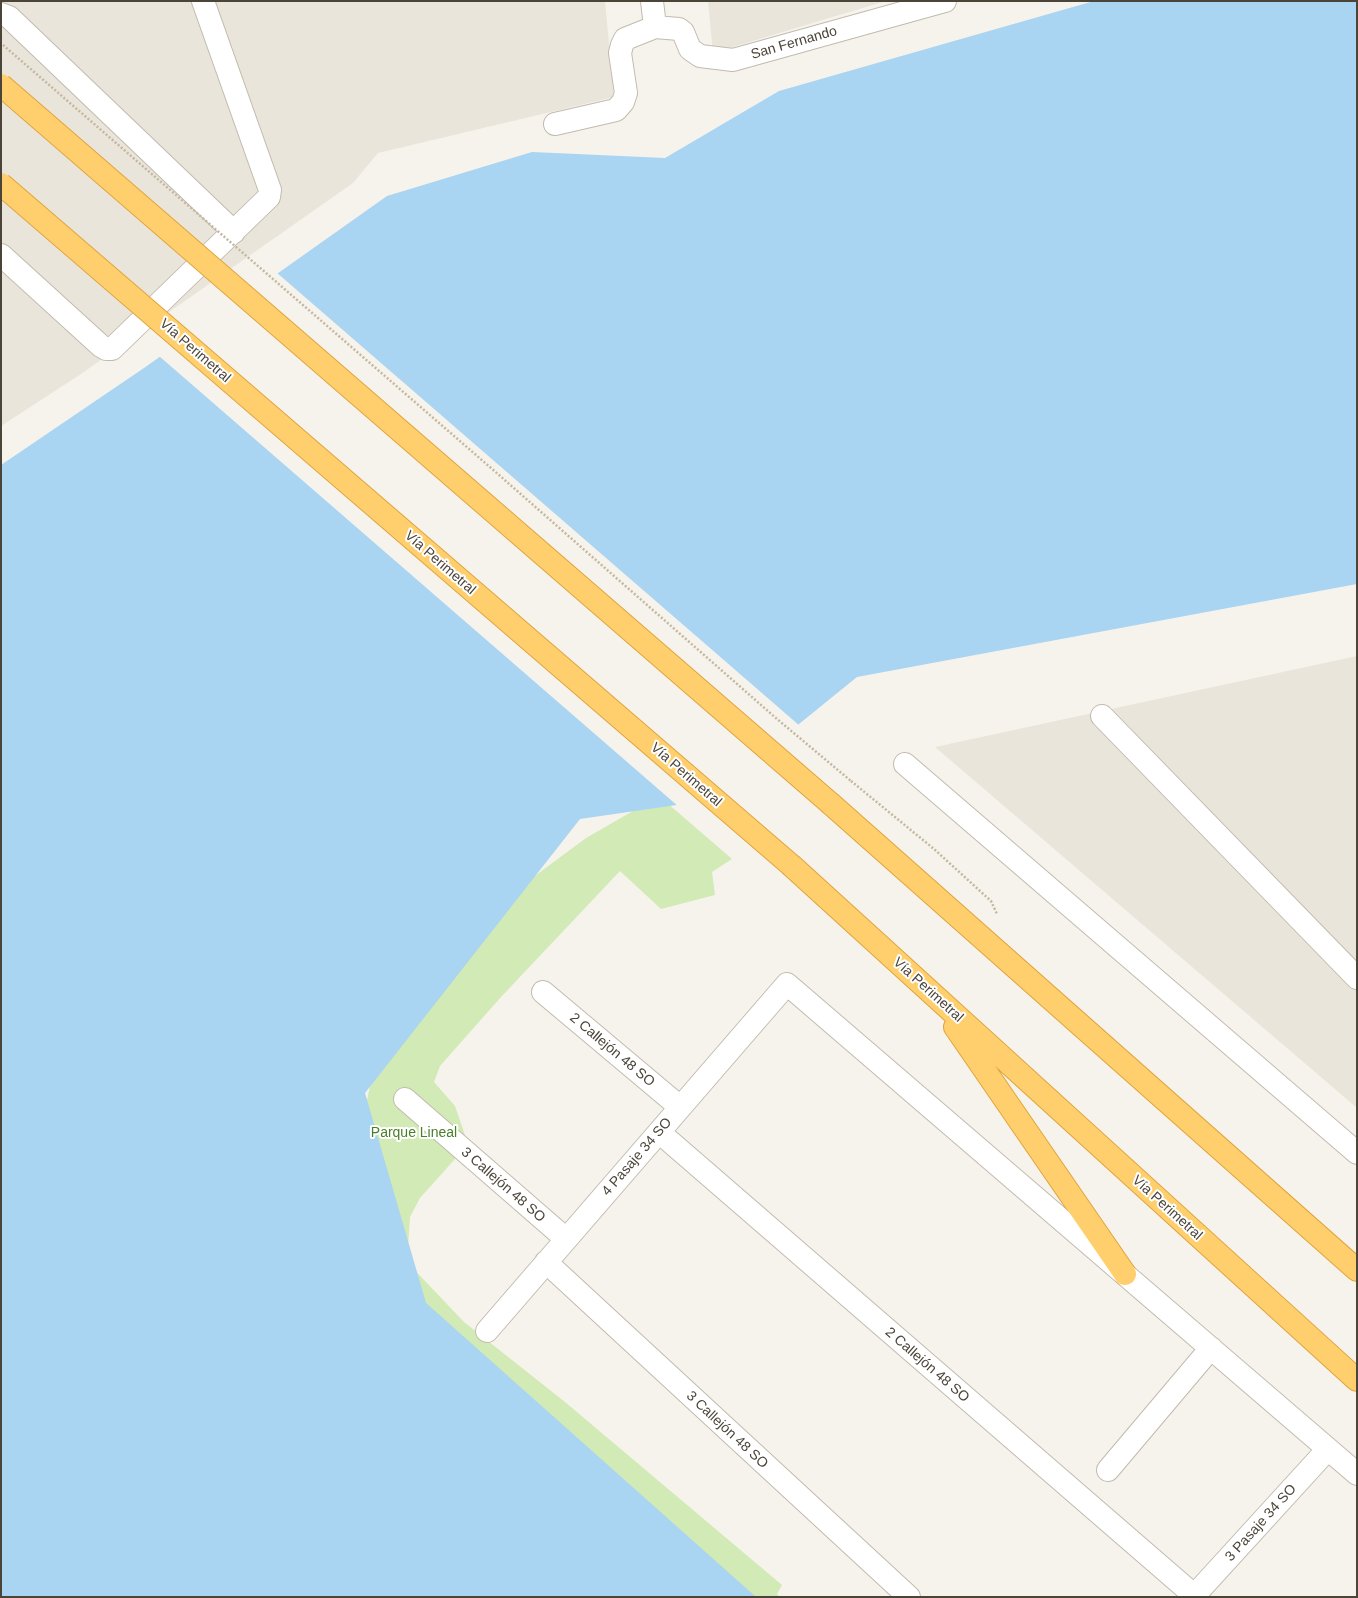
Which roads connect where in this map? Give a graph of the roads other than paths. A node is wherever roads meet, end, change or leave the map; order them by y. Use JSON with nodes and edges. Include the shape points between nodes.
{"nodes":[{"id":1,"x":203,"y":1,"type":"edge"},
{"id":2,"x":652,"y":1,"type":"edge"},
{"id":3,"x":945,"y":1,"type":"edge"},
{"id":4,"x":1,"y":14,"type":"edge"},
{"id":5,"x":655,"y":27,"type":"junction"},
{"id":6,"x":1,"y":85,"type":"edge"},
{"id":7,"x":555,"y":124,"type":"dead end"},
{"id":8,"x":1,"y":184,"type":"edge"},
{"id":9,"x":234,"y":232,"type":"junction"},
{"id":10,"x":1,"y":254,"type":"edge"},
{"id":11,"x":1102,"y":716,"type":"dead end"},
{"id":12,"x":905,"y":764,"type":"dead end"},
{"id":13,"x":1357,"y":978,"type":"edge"},
{"id":14,"x":543,"y":992,"type":"dead end"},
{"id":15,"x":934,"y":996,"type":"junction"},
{"id":16,"x":405,"y":1099,"type":"dead end"},
{"id":17,"x":680,"y":1107,"type":"junction"},
{"id":18,"x":659,"y":1132,"type":"junction"},
{"id":19,"x":1357,"y":1153,"type":"edge"},
{"id":20,"x":566,"y":1239,"type":"junction"},
{"id":21,"x":546,"y":1262,"type":"junction"},
{"id":22,"x":1357,"y":1270,"type":"edge"},
{"id":23,"x":1125,"y":1274,"type":"junction"},
{"id":24,"x":487,"y":1331,"type":"dead end"},
{"id":25,"x":1211,"y":1348,"type":"junction"},
{"id":26,"x":1357,"y":1380,"type":"edge"},
{"id":27,"x":1328,"y":1448,"type":"junction"},
{"id":28,"x":1108,"y":1470,"type":"dead end"},
{"id":29,"x":1357,"y":1474,"type":"edge"},
{"id":30,"x":909,"y":1597,"type":"edge"},
{"id":31,"x":1195,"y":1597,"type":"edge"}],
"edges":[{"from":1,"to":9,"type":"street","via":[[270,190],[265,202]]},
{"from":2,"to":5,"type":"street"},
{"from":3,"to":5,"type":"street","name":"San Fernando","via":[[733,60],[700,56],[690,49],[683,32],[679,29]]},
{"from":4,"to":9,"type":"street","via":[[9,17]]},
{"from":5,"to":7,"type":"street","via":[[625,40],[622,46],[620,53],[626,93],[616,110]]},
{"from":6,"to":22,"type":"highway","bridge":true,"via":[[831,804]]},
{"from":8,"to":15,"type":"highway","name":"Vía Perimetral","bridge":true,"via":[[792,866]]},
{"from":9,"to":10,"type":"street","via":[[112,348],[106,349]]},
{"from":11,"to":13,"type":"street"},
{"from":12,"to":19,"type":"street"},
{"from":14,"to":17,"type":"street","name":"2 Callejón 48 SO"},
{"from":15,"to":23,"type":"highway"},
{"from":15,"to":26,"type":"highway","name":"Vía Perimetral"},
{"from":16,"to":20,"type":"street","name":"3 Callejón 48 SO"},
{"from":17,"to":18,"type":"street","name":"4 Pasaje 34 SO"},
{"from":17,"to":23,"type":"street","name":"4 Pasaje 34 SO","via":[[787,984]]},
{"from":18,"to":20,"type":"street","name":"4 Pasaje 34 SO"},
{"from":18,"to":31,"type":"street","name":"2 Callejón 48 SO"},
{"from":20,"to":21,"type":"street","name":"4 Pasaje 34 SO"},
{"from":21,"to":24,"type":"street","name":"4 Pasaje 34 SO"},
{"from":21,"to":30,"type":"street","name":"3 Callejón 48 SO"},
{"from":23,"to":25,"type":"street"},
{"from":25,"to":27,"type":"street"},
{"from":25,"to":28,"type":"street"},
{"from":27,"to":29,"type":"street"},
{"from":27,"to":31,"type":"street","name":"3 Pasaje 34 SO"}]}
